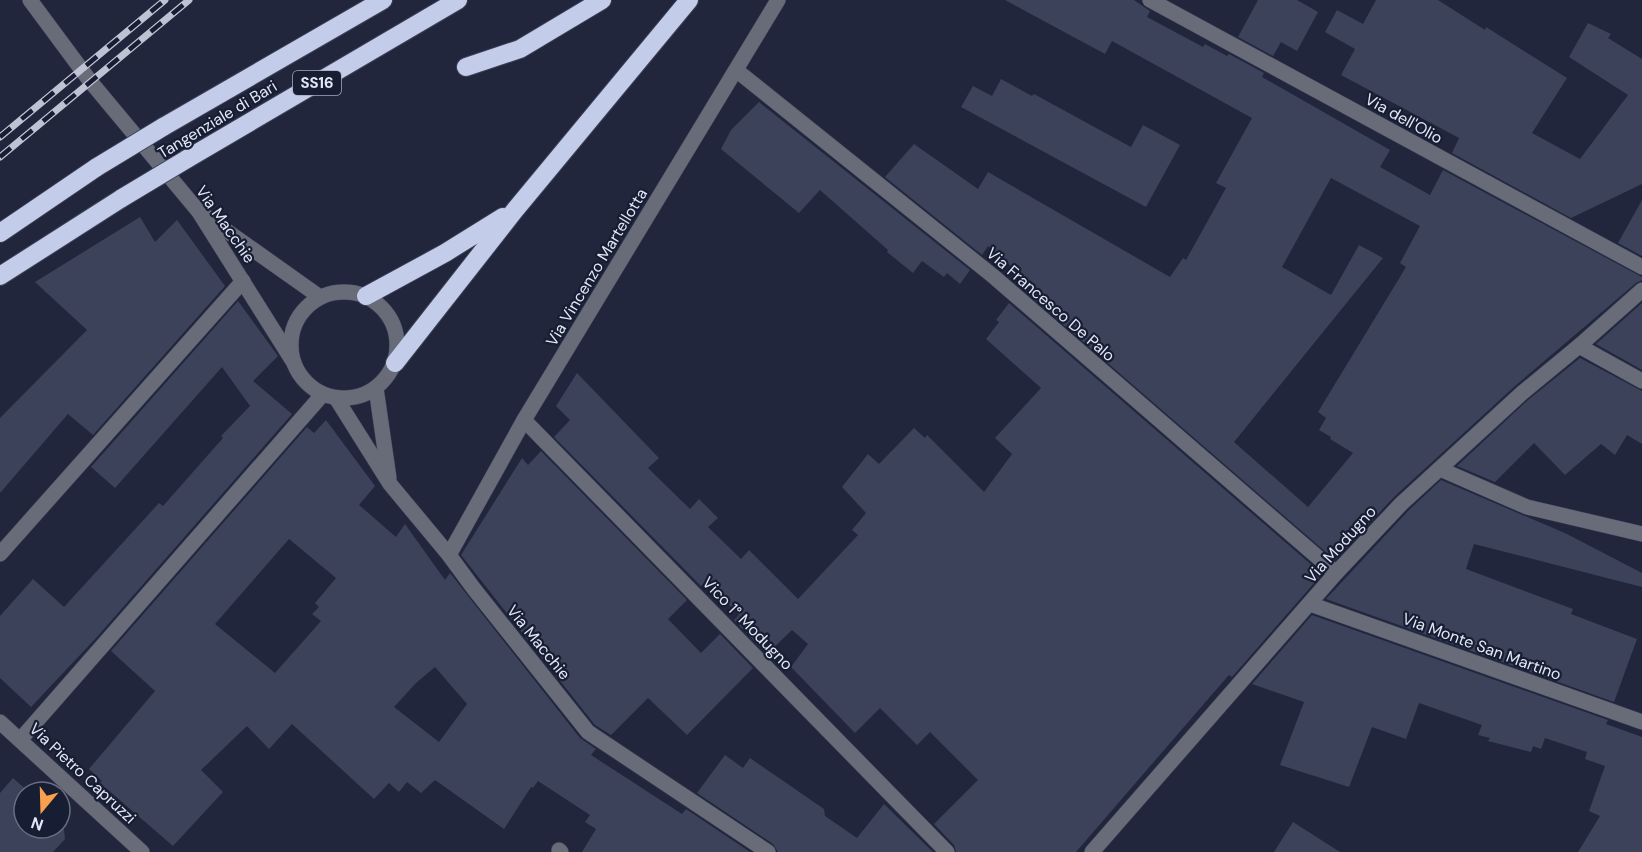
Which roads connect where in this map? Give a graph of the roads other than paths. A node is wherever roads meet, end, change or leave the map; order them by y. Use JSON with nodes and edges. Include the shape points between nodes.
{"nodes":[{"id":1,"x":30,"y":0,"type":"edge"},
{"id":2,"x":383,"y":0,"type":"edge"},
{"id":3,"x":602,"y":0,"type":"edge"},
{"id":4,"x":689,"y":0,"type":"edge"},
{"id":5,"x":778,"y":0,"type":"edge"},
{"id":6,"x":1150,"y":0,"type":"edge"},
{"id":7,"x":452,"y":3,"type":"edge"},
{"id":8,"x":466,"y":67,"type":"dead end"},
{"id":9,"x":736,"y":70,"type":"junction"},
{"id":10,"x":515,"y":210,"type":"junction"},
{"id":11,"x":199,"y":212,"type":"junction"},
{"id":12,"x":0,"y":233,"type":"edge"},
{"id":13,"x":1642,"y":267,"type":"edge"},
{"id":14,"x":0,"y":276,"type":"edge"},
{"id":15,"x":243,"y":281,"type":"junction"},
{"id":16,"x":1642,"y":290,"type":"edge"},
{"id":17,"x":366,"y":296,"type":"junction"},
{"id":18,"x":320,"y":297,"type":"junction"},
{"id":19,"x":1579,"y":346,"type":"junction"},
{"id":20,"x":294,"y":363,"type":"junction"},
{"id":21,"x":395,"y":363,"type":"junction"},
{"id":22,"x":1642,"y":381,"type":"edge"},
{"id":23,"x":376,"y":388,"type":"junction"},
{"id":24,"x":329,"y":396,"type":"junction"},
{"id":25,"x":524,"y":420,"type":"junction"},
{"id":26,"x":1440,"y":469,"type":"junction"},
{"id":27,"x":390,"y":484,"type":"junction"},
{"id":28,"x":1642,"y":534,"type":"edge"},
{"id":29,"x":0,"y":554,"type":"edge"},
{"id":30,"x":449,"y":555,"type":"junction"},
{"id":31,"x":1336,"y":573,"type":"junction"},
{"id":32,"x":1310,"y":604,"type":"junction"},
{"id":33,"x":0,"y":722,"type":"edge"},
{"id":34,"x":1642,"y":722,"type":"edge"},
{"id":35,"x":20,"y":740,"type":"junction"},
{"id":36,"x":142,"y":852,"type":"edge"},
{"id":37,"x":768,"y":852,"type":"edge"},
{"id":38,"x":947,"y":852,"type":"edge"},
{"id":39,"x":1092,"y":852,"type":"edge"}],
"edges":[{"from":1,"to":11,"type":"street","name":"Via Macchie","via":[[90,81]]},
{"from":2,"to":12,"type":"highway","name":"Tangenziale di Bari","number":"SS16","bridge":true,"via":[[97,167]]},
{"from":3,"to":8,"type":"highway","via":[[520,49]]},
{"from":4,"to":10,"type":"highway"},
{"from":5,"to":9,"type":"street","name":"Via Vincenzo Martellotta"},
{"from":6,"to":13,"type":"street","name":"Via dell'Olio"},
{"from":7,"to":14,"type":"highway","name":"Tangenziale di Bari","number":"SS16","bridge":true,"via":[[113,204]]},
{"from":9,"to":25,"type":"street","name":"Via Vincenzo Martellotta"},
{"from":9,"to":31,"type":"street","name":"Via Francesco De Palo","via":[[993,276]]},
{"from":10,"to":17,"type":"highway"},
{"from":10,"to":21,"type":"highway"},
{"from":11,"to":15,"type":"street","name":"Via Macchie"},
{"from":11,"to":18,"type":"street"},
{"from":15,"to":20,"type":"street","name":"Via Macchie"},
{"from":15,"to":29,"type":"street"},
{"from":16,"to":19,"type":"street","name":"Via Modugno"},
{"from":17,"to":18,"type":"street","via":[[336,292]]},
{"from":17,"to":21,"type":"street","via":[[390,317],[398,348]]},
{"from":18,"to":20,"type":"street","via":[[297,318],[292,333]]},
{"from":19,"to":22,"type":"street"},
{"from":19,"to":26,"type":"street","name":"Via Modugno"},
{"from":20,"to":24,"type":"street","via":[[310,387]]},
{"from":21,"to":23,"type":"street"},
{"from":23,"to":24,"type":"street","via":[[350,398]]},
{"from":23,"to":27,"type":"street"},
{"from":24,"to":27,"type":"street","name":"Via Macchie"},
{"from":24,"to":35,"type":"street"},
{"from":25,"to":30,"type":"street","name":"Via Vincenzo Martellotta"},
{"from":25,"to":38,"type":"street","name":"Vico 1° Modugno"},
{"from":26,"to":28,"type":"street","via":[[1527,507]]},
{"from":26,"to":31,"type":"street","name":"Via Modugno"},
{"from":27,"to":30,"type":"street","name":"Via Macchie"},
{"from":30,"to":37,"type":"street","name":"Via Macchie","via":[[588,732]]},
{"from":31,"to":32,"type":"street","name":"Via Modugno"},
{"from":32,"to":34,"type":"street","name":"Via Monte San Martino"},
{"from":32,"to":39,"type":"street","name":"Via Modugno"},
{"from":33,"to":35,"type":"street","name":"Via Pietro Capruzzi"},
{"from":35,"to":36,"type":"street","name":"Via Pietro Capruzzi"}]}
